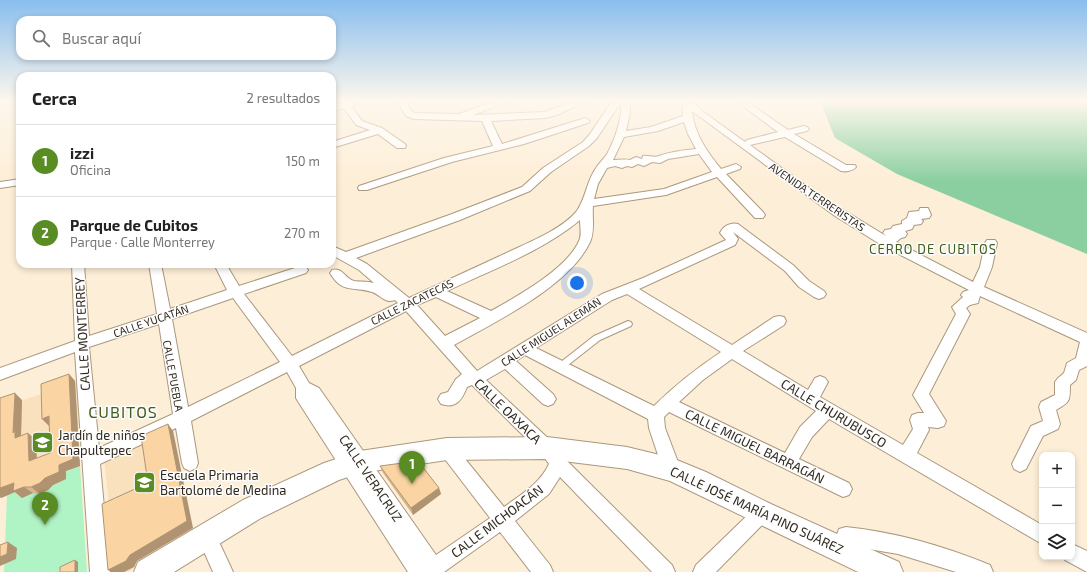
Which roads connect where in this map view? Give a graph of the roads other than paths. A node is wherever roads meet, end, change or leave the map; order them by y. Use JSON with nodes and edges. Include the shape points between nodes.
{"nodes":[{"id":1,"x":373,"y":128,"type":"edge"},
{"id":2,"x":489,"y":128,"type":"edge"},
{"id":3,"x":563,"y":128,"type":"edge"},
{"id":4,"x":599,"y":128,"type":"edge"},
{"id":5,"x":621,"y":128,"type":"edge"},
{"id":6,"x":662,"y":128,"type":"edge"},
{"id":7,"x":692,"y":128,"type":"edge"},
{"id":8,"x":719,"y":128,"type":"edge"},
{"id":9,"x":779,"y":128,"type":"edge"},
{"id":10,"x":379,"y":130,"type":"junction"},
{"id":11,"x":804,"y":130,"type":"dead end"},
{"id":12,"x":788,"y":134,"type":"junction"},
{"id":13,"x":619,"y":135,"type":"junction"},
{"id":14,"x":750,"y":142,"type":"dead end"},
{"id":15,"x":336,"y":144,"type":"edge"},
{"id":16,"x":401,"y":146,"type":"dead end"},
{"id":17,"x":498,"y":148,"type":"junction"},
{"id":18,"x":702,"y":151,"type":"junction"},
{"id":19,"x":603,"y":165,"type":"junction"},
{"id":20,"x":736,"y":167,"type":"dead end"},
{"id":21,"x":848,"y":168,"type":"dead end"},
{"id":22,"x":719,"y":173,"type":"junction"},
{"id":23,"x":16,"y":183,"type":"edge"},
{"id":24,"x":0,"y":185,"type":"edge"},
{"id":25,"x":363,"y":188,"type":"dead end"},
{"id":26,"x":587,"y":203,"type":"junction"},
{"id":27,"x":924,"y":210,"type":"dead end"},
{"id":28,"x":759,"y":214,"type":"dead end"},
{"id":29,"x":887,"y":243,"type":"junction"},
{"id":30,"x":991,"y":243,"type":"dead end"},
{"id":31,"x":336,"y":252,"type":"edge"},
{"id":32,"x":345,"y":257,"type":"junction"},
{"id":33,"x":78,"y":268,"type":"edge"},
{"id":34,"x":156,"y":268,"type":"edge"},
{"id":35,"x":222,"y":268,"type":"edge"},
{"id":36,"x":302,"y":270,"type":"dead end"},
{"id":37,"x":336,"y":273,"type":"dead end"},
{"id":38,"x":627,"y":288,"type":"junction"},
{"id":39,"x":976,"y":288,"type":"junction"},
{"id":40,"x":435,"y":291,"type":"junction"},
{"id":41,"x":235,"y":292,"type":"junction"},
{"id":42,"x":819,"y":294,"type":"dead end"},
{"id":43,"x":405,"y":305,"type":"junction"},
{"id":44,"x":490,"y":317,"type":"junction"},
{"id":45,"x":163,"y":318,"type":"junction"},
{"id":46,"x":779,"y":321,"type":"dead end"},
{"id":47,"x":628,"y":324,"type":"dead end"},
{"id":48,"x":1087,"y":340,"type":"edge"},
{"id":49,"x":82,"y":344,"type":"junction"},
{"id":50,"x":444,"y":344,"type":"junction"},
{"id":51,"x":524,"y":348,"type":"junction"},
{"id":52,"x":732,"y":352,"type":"junction"},
{"id":53,"x":506,"y":362,"type":"junction"},
{"id":54,"x":290,"y":364,"type":"junction"},
{"id":55,"x":560,"y":367,"type":"junction"},
{"id":56,"x":0,"y":374,"type":"edge"},
{"id":57,"x":475,"y":379,"type":"junction"},
{"id":58,"x":820,"y":382,"type":"dead end"},
{"id":59,"x":446,"y":399,"type":"dead end"},
{"id":60,"x":548,"y":399,"type":"dead end"},
{"id":61,"x":811,"y":399,"type":"junction"},
{"id":62,"x":661,"y":409,"type":"junction"},
{"id":63,"x":828,"y":410,"type":"junction"},
{"id":64,"x":181,"y":418,"type":"junction"},
{"id":65,"x":447,"y":449,"type":"junction"},
{"id":66,"x":552,"y":455,"type":"junction"},
{"id":67,"x":906,"y":456,"type":"junction"},
{"id":68,"x":91,"y":460,"type":"junction"},
{"id":69,"x":190,"y":463,"type":"dead end"},
{"id":70,"x":788,"y":463,"type":"junction"},
{"id":71,"x":354,"y":464,"type":"junction"},
{"id":72,"x":1020,"y":464,"type":"dead end"},
{"id":73,"x":672,"y":470,"type":"junction"},
{"id":74,"x":843,"y":489,"type":"dead end"},
{"id":75,"x":762,"y":513,"type":"junction"},
{"id":76,"x":502,"y":520,"type":"junction"},
{"id":77,"x":1039,"y":533,"type":"edge"},
{"id":78,"x":207,"y":538,"type":"junction"},
{"id":79,"x":841,"y":548,"type":"junction"},
{"id":80,"x":1075,"y":555,"type":"edge"},
{"id":81,"x":1087,"y":562,"type":"edge"},
{"id":82,"x":429,"y":571,"type":"edge"},
{"id":83,"x":100,"y":572,"type":"edge"},
{"id":84,"x":148,"y":572,"type":"edge"},
{"id":85,"x":222,"y":572,"type":"edge"},
{"id":86,"x":543,"y":572,"type":"edge"},
{"id":87,"x":664,"y":572,"type":"edge"},
{"id":88,"x":703,"y":572,"type":"edge"},
{"id":89,"x":889,"y":572,"type":"edge"},
{"id":90,"x":983,"y":572,"type":"edge"}],
"edges":[{"from":1,"to":10,"type":"street"},
{"from":2,"to":17,"type":"street"},
{"from":3,"to":17,"type":"street"},
{"from":4,"to":32,"type":"street","via":[[586,144],[547,170],[526,189]]},
{"from":5,"to":13,"type":"street"},
{"from":6,"to":13,"type":"street","via":[[638,134]]},
{"from":7,"to":18,"type":"street"},
{"from":8,"to":29,"type":"street","name":"AVENIDA TERRERISTAS","via":[[804,190]]},
{"from":9,"to":12,"type":"street"},
{"from":10,"to":15,"type":"street"},
{"from":10,"to":16,"type":"street"},
{"from":11,"to":12,"type":"street"},
{"from":12,"to":14,"type":"street"},
{"from":12,"to":21,"type":"street"},
{"from":13,"to":19,"type":"street","via":[[611,156]]},
{"from":17,"to":25,"type":"street","via":[[448,160]]},
{"from":18,"to":19,"type":"street","via":[[666,156],[660,160],[647,158],[644,163],[636,160],[632,164],[625,162],[622,165]]},
{"from":18,"to":22,"type":"street"},
{"from":19,"to":26,"type":"street"},
{"from":20,"to":22,"type":"street"},
{"from":22,"to":26,"type":"street","via":[[666,192]]},
{"from":22,"to":28,"type":"street"},
{"from":23,"to":24,"type":"street"},
{"from":26,"to":40,"type":"street","name":"CALLE ZACATECAS","via":[[579,215],[566,226],[540,242]]},
{"from":26,"to":44,"type":"street","via":[[585,240],[572,262],[538,288]]},
{"from":27,"to":29,"type":"street","via":[[925,215],[913,215],[917,221],[908,221],[908,226],[897,229],[901,234],[889,233],[895,238]]},
{"from":29,"to":39,"type":"street","name":"AVENIDA TERRERISTAS"},
{"from":30,"to":39,"type":"street","via":[[986,267]]},
{"from":31,"to":32,"type":"street","name":"CALLE OAXACA"},
{"from":32,"to":43,"type":"street","name":"CALLE OAXACA","via":[[362,267]]},
{"from":33,"to":49,"type":"street","name":"CALLE MONTERREY"},
{"from":34,"to":45,"type":"street","name":"CALLE PUEBLA"},
{"from":35,"to":41,"type":"street","name":"CALLE VERACRUZ"},
{"from":36,"to":41,"type":"street","name":"CALLE YUCATÁN"},
{"from":37,"to":43,"type":"street","via":[[349,285],[378,289]]},
{"from":38,"to":42,"type":"street","name":"CALLE MIGUEL ALEMÁN","via":[[648,281],[731,242],[732,239],[726,230],[734,227]]},
{"from":38,"to":51,"type":"street","name":"CALLE MIGUEL ALEMÁN","via":[[606,297]]},
{"from":38,"to":52,"type":"street","name":"CALLE CHURUBUSCO"},
{"from":39,"to":48,"type":"street","name":"AVENIDA TERRERISTAS"},
{"from":39,"to":67,"type":"street","via":[[974,295],[968,296],[973,300],[966,301],[959,307],[963,314],[921,395],[938,421],[918,420],[921,430]]},
{"from":40,"to":43,"type":"street","name":"CALLE ZACATECAS"},
{"from":40,"to":44,"type":"street"},
{"from":41,"to":45,"type":"street","name":"CALLE YUCATÁN"},
{"from":41,"to":54,"type":"street","name":"CALLE VERACRUZ"},
{"from":43,"to":50,"type":"street","name":"CALLE OAXACA"},
{"from":43,"to":54,"type":"street","name":"CALLE ZACATECAS"},
{"from":44,"to":50,"type":"street"},
{"from":45,"to":49,"type":"street","name":"CALLE YUCATÁN"},
{"from":45,"to":64,"type":"street","name":"CALLE PUEBLA"},
{"from":46,"to":52,"type":"street"},
{"from":47,"to":55,"type":"lane","via":[[597,338]]},
{"from":48,"to":72,"type":"street","via":[[1083,361],[1072,366],[1071,376],[1063,382],[1062,399],[1047,407],[1052,424],[1037,431]]},
{"from":49,"to":56,"type":"street","name":"CALLE YUCATÁN"},
{"from":49,"to":68,"type":"street","name":"CALLE MONTERREY"},
{"from":50,"to":57,"type":"street","name":"CALLE OAXACA"},
{"from":51,"to":53,"type":"street","name":"CALLE MIGUEL ALEMÁN"},
{"from":51,"to":55,"type":"street","name":"CALLE MIGUEL BARRAGÁN"},
{"from":52,"to":61,"type":"street","name":"CALLE CHURUBUSCO"},
{"from":52,"to":62,"type":"street","via":[[681,389]]},
{"from":53,"to":57,"type":"street","name":"CALLE MIGUEL ALEMÁN"},
{"from":53,"to":60,"type":"street"},
{"from":54,"to":64,"type":"street","name":"CALLE ZACATECAS"},
{"from":54,"to":71,"type":"street","name":"CALLE VERACRUZ","via":[[304,387],[304,398]]},
{"from":55,"to":62,"type":"street","name":"CALLE MIGUEL BARRAGÁN"},
{"from":57,"to":59,"type":"street","name":"CALLE MIGUEL ALEMÁN","via":[[465,380],[452,399]]},
{"from":57,"to":66,"type":"street","name":"CALLE OAXACA"},
{"from":58,"to":61,"type":"street"},
{"from":61,"to":63,"type":"street","name":"CALLE CHURUBUSCO"},
{"from":62,"to":70,"type":"street","name":"CALLE MIGUEL BARRAGÁN","via":[[761,448]]},
{"from":62,"to":73,"type":"street","via":[[657,428]]},
{"from":63,"to":67,"type":"street","name":"CALLE CHURUBUSCO"},
{"from":63,"to":70,"type":"street","via":[[806,432]]},
{"from":64,"to":68,"type":"street","name":"CALLE ZACATECAS"},
{"from":64,"to":69,"type":"street","name":"CALLE PUEBLA"},
{"from":65,"to":66,"type":"main road","name":"CALLE JOSÉ MARÍA PINO SUÁREZ"},
{"from":65,"to":71,"type":"main road","name":"CALLE JOSÉ MARÍA PINO SUÁREZ"},
{"from":65,"to":76,"type":"street"},
{"from":66,"to":73,"type":"main road","name":"CALLE JOSÉ MARÍA PINO SUÁREZ","via":[[627,458]]},
{"from":66,"to":76,"type":"street","name":"CALLE MICHOACÁN","via":[[552,477],[544,488]]},
{"from":66,"to":87,"type":"street","name":"CALLE OAXACA"},
{"from":67,"to":77,"type":"street","name":"CALLE CHURUBUSCO"},
{"from":68,"to":83,"type":"street","name":"CALLE MONTERREY"},
{"from":70,"to":74,"type":"street","name":"CALLE MIGUEL BARRAGÁN"},
{"from":71,"to":78,"type":"main road","name":"CALLE JOSÉ MARÍA PINO SUÁREZ","via":[[333,471],[259,506]]},
{"from":71,"to":82,"type":"street","name":"CALLE VERACRUZ"},
{"from":73,"to":75,"type":"main road","name":"CALLE JOSÉ MARÍA PINO SUÁREZ"},
{"from":75,"to":79,"type":"main road","name":"CALLE JOSÉ MARÍA PINO SUÁREZ"},
{"from":75,"to":88,"type":"street"},
{"from":76,"to":82,"type":"street","name":"CALLE MICHOACÁN"},
{"from":76,"to":86,"type":"street"},
{"from":78,"to":84,"type":"main road","name":"CALLE JOSÉ MARÍA PINO SUÁREZ"},
{"from":78,"to":85,"type":"street"},
{"from":79,"to":89,"type":"main road","name":"CALLE JOSÉ MARÍA PINO SUÁREZ"},
{"from":79,"to":90,"type":"street","via":[[846,536],[872,538],[942,557]]},
{"from":80,"to":81,"type":"street"}]}
